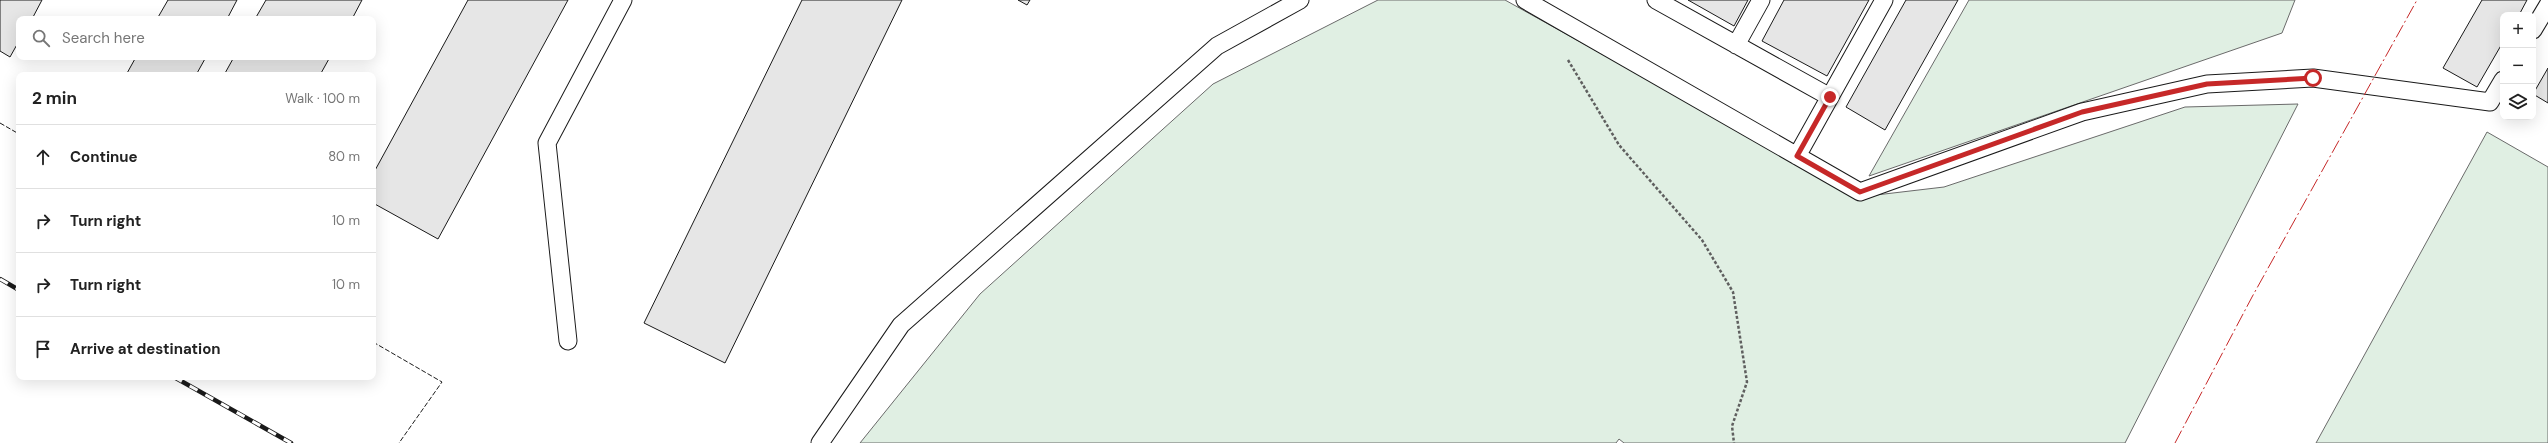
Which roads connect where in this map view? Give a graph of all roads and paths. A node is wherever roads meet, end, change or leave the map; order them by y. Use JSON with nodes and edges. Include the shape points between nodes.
{"nodes":[{"id":1,"x":623,"y":0,"type":"edge"},
{"id":2,"x":1300,"y":0,"type":"edge"},
{"id":3,"x":1525,"y":0,"type":"edge"},
{"id":4,"x":1656,"y":0,"type":"edge"},
{"id":5,"x":1761,"y":0,"type":"edge"},
{"id":6,"x":1884,"y":0,"type":"edge"},
{"id":7,"x":2548,"y":6,"type":"edge"},
{"id":8,"x":2536,"y":25,"type":"edge"},
{"id":9,"x":1736,"y":45,"type":"junction"},
{"id":10,"x":1566,"y":56,"type":"dead end"},
{"id":11,"x":2501,"y":84,"type":"edge"},
{"id":12,"x":1830,"y":97,"type":"junction"},
{"id":13,"x":1797,"y":156,"type":"junction"},
{"id":14,"x":568,"y":341,"type":"dead end"},
{"id":15,"x":820,"y":443,"type":"edge"},
{"id":16,"x":1734,"y":443,"type":"edge"}],
"edges":[{"from":1,"to":14,"type":"lane","via":[[547,143]]},
{"from":2,"to":15,"type":"lane","via":[[1217,46],[901,325]]},
{"from":3,"to":13,"type":"lane"},
{"from":4,"to":9,"type":"lane"},
{"from":5,"to":9,"type":"lane"},
{"from":6,"to":12,"type":"lane"},
{"from":7,"to":8,"type":"lane"},
{"from":9,"to":12,"type":"lane"},
{"from":10,"to":16,"type":"path","via":[[1619,145],[1702,240],[1733,292],[1747,382],[1732,426]]},
{"from":11,"to":13,"type":"lane","via":[[2490,102],[2313,78],[2207,84],[2082,112],[1860,192]]},
{"from":12,"to":13,"type":"lane"}]}
